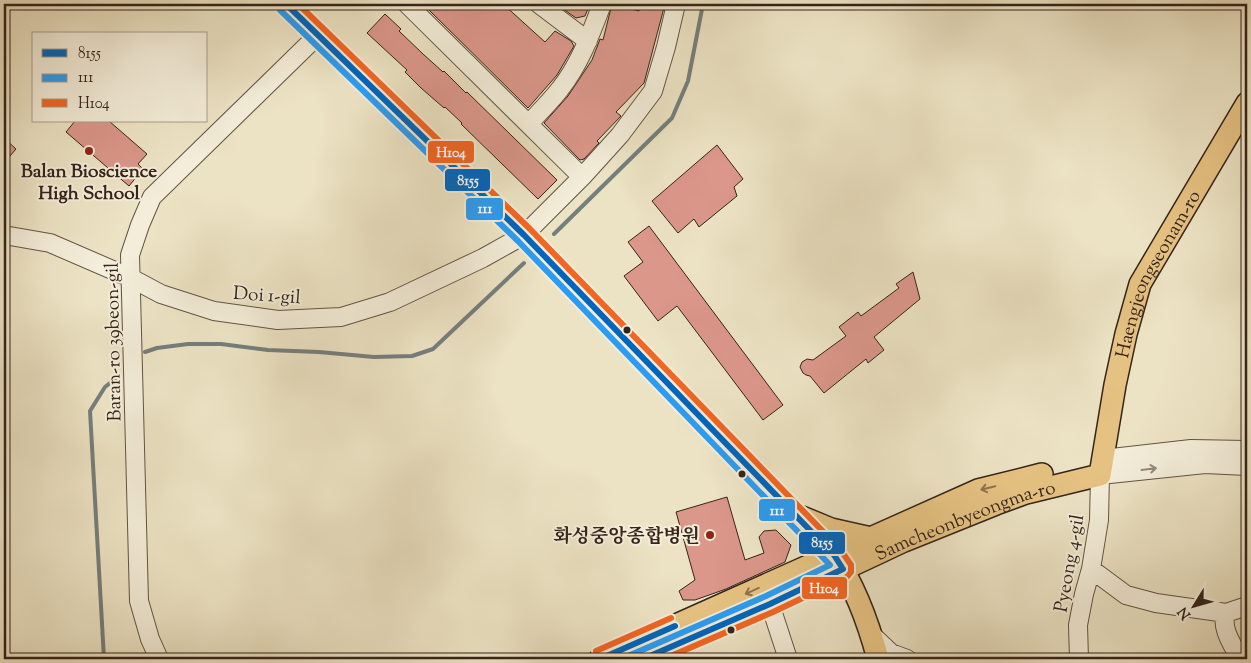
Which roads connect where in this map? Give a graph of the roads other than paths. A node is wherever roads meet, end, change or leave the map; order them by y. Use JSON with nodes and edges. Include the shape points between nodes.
{"nodes":[{"id":1,"x":286,"y":4,"type":"edge"},
{"id":2,"x":407,"y":4,"type":"edge"},
{"id":3,"x":539,"y":4,"type":"edge"},
{"id":4,"x":602,"y":4,"type":"edge"},
{"id":5,"x":676,"y":4,"type":"edge"},
{"id":6,"x":318,"y":35,"type":"junction"},
{"id":7,"x":588,"y":41,"type":"junction"},
{"id":8,"x":1247,"y":103,"type":"edge"},
{"id":9,"x":528,"y":124,"type":"junction"},
{"id":10,"x":582,"y":177,"type":"junction"},
{"id":11,"x":4,"y":235,"type":"edge"},
{"id":12,"x":524,"y":235,"type":"junction"},
{"id":13,"x":131,"y":278,"type":"junction"},
{"id":14,"x":1247,"y":450,"type":"edge"},
{"id":15,"x":1247,"y":466,"type":"edge"},
{"id":16,"x":1102,"y":467,"type":"junction"},
{"id":17,"x":799,"y":519,"type":"junction"},
{"id":18,"x":871,"y":538,"type":"junction"},
{"id":19,"x":839,"y":562,"type":"junction"},
{"id":20,"x":1091,"y":569,"type":"junction"},
{"id":21,"x":797,"y":571,"type":"junction"},
{"id":22,"x":770,"y":604,"type":"junction"},
{"id":23,"x":1247,"y":606,"type":"edge"},
{"id":24,"x":1226,"y":613,"type":"junction"},
{"id":25,"x":872,"y":635,"type":"junction"},
{"id":26,"x":159,"y":659,"type":"edge"},
{"id":27,"x":600,"y":659,"type":"edge"},
{"id":28,"x":643,"y":659,"type":"edge"},
{"id":29,"x":788,"y":659,"type":"edge"},
{"id":30,"x":878,"y":659,"type":"edge"},
{"id":31,"x":907,"y":659,"type":"edge"},
{"id":32,"x":1079,"y":659,"type":"edge"},
{"id":33,"x":1240,"y":659,"type":"edge"}],
"edges":[{"from":1,"to":6,"type":"main road"},
{"from":2,"to":9,"type":"street"},
{"from":3,"to":7,"type":"street"},
{"from":4,"to":7,"type":"street"},
{"from":5,"to":10,"type":"street","name":"Doi 1-gil","via":[[653,91],[620,135]]},
{"from":6,"to":12,"type":"main road"},
{"from":6,"to":13,"type":"street","name":"Baran-ro 39beon-gil","via":[[152,197],[130,255]]},
{"from":7,"to":9,"type":"street","via":[[561,88]]},
{"from":8,"to":16,"type":"main road","name":"Haengjeongseonam-ro","via":[[1140,284],[1117,377]]},
{"from":9,"to":10,"type":"street"},
{"from":10,"to":12,"type":"street","name":"Doi 1-gil"},
{"from":11,"to":13,"type":"street","name":"Doi 1-gil","via":[[50,243]]},
{"from":12,"to":13,"type":"street","name":"Doi 1-gil","via":[[390,302],[341,317],[278,320],[214,311],[161,294]]},
{"from":12,"to":17,"type":"main road"},
{"from":13,"to":26,"type":"street","name":"Baran-ro 39beon-gil","via":[[139,601]]},
{"from":14,"to":16,"type":"street","name":"Samcheonbyeongma-ro","via":[[1191,449]]},
{"from":16,"to":15,"type":"street","name":"Samcheonbyeongma-ro","one_way":true},
{"from":16,"to":18,"type":"main road","name":"Samcheonbyeongma-ro","one_way":true,"via":[[978,490]]},
{"from":16,"to":19,"type":"main road","name":"Samcheonbyeongma-ro","via":[[1026,493],[904,542]]},
{"from":16,"to":20,"type":"street","name":"Pyeong 4-gil","via":[[1099,520]]},
{"from":17,"to":18,"type":"main road"},
{"from":17,"to":19,"type":"main road"},
{"from":17,"to":21,"type":"main road","via":[[805,548]]},
{"from":18,"to":19,"type":"main road","name":"Samcheonbyeongma-ro"},
{"from":19,"to":21,"type":"main road","name":"Samcheonbyeongma-ro"},
{"from":19,"to":22,"type":"main road","name":"Samcheonbyeongma-ro"},
{"from":19,"to":25,"type":"main road"},
{"from":20,"to":24,"type":"street","via":[[1126,595],[1156,603]]},
{"from":20,"to":32,"type":"street","name":"Pyeong 4-gil","via":[[1078,626]]},
{"from":21,"to":27,"type":"main road","name":"Samcheonbyeongma-ro","one_way":true},
{"from":22,"to":28,"type":"main road","name":"Samcheonbyeongma-ro"},
{"from":22,"to":29,"type":"street"},
{"from":23,"to":24,"type":"street"},
{"from":24,"to":33,"type":"street","via":[[1226,630]]},
{"from":25,"to":30,"type":"main road"},
{"from":25,"to":31,"type":"street","via":[[891,653]]}]}
